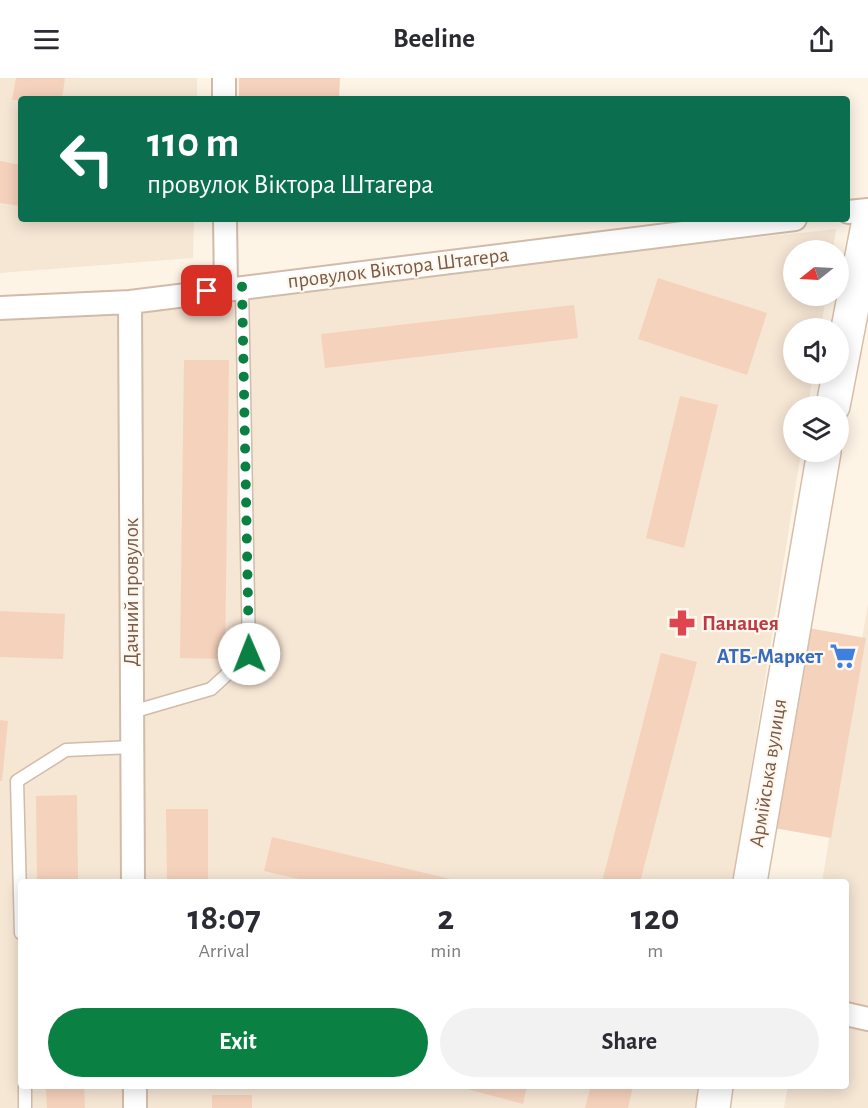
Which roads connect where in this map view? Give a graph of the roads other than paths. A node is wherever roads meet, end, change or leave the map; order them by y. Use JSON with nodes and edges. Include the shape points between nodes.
{"nodes":[{"id":1,"x":224,"y":78,"type":"edge"},
{"id":2,"x":224,"y":96,"type":"edge"},
{"id":3,"x":868,"y":210,"type":"edge"},
{"id":4,"x":850,"y":212,"type":"edge"},
{"id":5,"x":225,"y":222,"type":"edge"},
{"id":6,"x":770,"y":222,"type":"edge"},
{"id":7,"x":868,"y":225,"type":"edge"},
{"id":8,"x":234,"y":287,"type":"junction"},
{"id":9,"x":130,"y":302,"type":"junction"},
{"id":10,"x":0,"y":308,"type":"edge"},
{"id":11,"x":835,"y":396,"type":"edge"},
{"id":12,"x":822,"y":462,"type":"edge"},
{"id":13,"x":132,"y":712,"type":"junction"},
{"id":14,"x":132,"y":747,"type":"junction"},
{"id":15,"x":20,"y":879,"type":"edge"},
{"id":16,"x":133,"y":879,"type":"edge"},
{"id":17,"x":751,"y":879,"type":"edge"},
{"id":18,"x":849,"y":1015,"type":"edge"},
{"id":19,"x":868,"y":1019,"type":"edge"},
{"id":20,"x":25,"y":1089,"type":"edge"},
{"id":21,"x":135,"y":1089,"type":"edge"},
{"id":22,"x":716,"y":1089,"type":"edge"},
{"id":23,"x":25,"y":1108,"type":"edge"},
{"id":24,"x":135,"y":1108,"type":"edge"},
{"id":25,"x":713,"y":1108,"type":"edge"}],
"edges":[{"from":1,"to":2,"type":"street"},
{"from":3,"to":4,"type":"street"},
{"from":5,"to":8,"type":"street"},
{"from":6,"to":8,"type":"street","name":"провулок Віктора Штагера"},
{"from":7,"to":11,"type":"street"},
{"from":8,"to":9,"type":"street","name":"провулок Віктора Штагера"},
{"from":8,"to":13,"type":"lane","via":[[249,654],[211,689]]},
{"from":9,"to":10,"type":"street","name":"провулок Віктора Штагера"},
{"from":9,"to":13,"type":"street","name":"Дачний провулок"},
{"from":12,"to":17,"type":"street","name":"Армійська вулиця"},
{"from":13,"to":14,"type":"street","name":"Дачний провулок"},
{"from":14,"to":15,"type":"lane","via":[[66,750],[17,781]]},
{"from":14,"to":16,"type":"street","name":"Дачний провулок"},
{"from":18,"to":19,"type":"street"},
{"from":20,"to":23,"type":"lane"},
{"from":21,"to":24,"type":"street"},
{"from":22,"to":25,"type":"street"}]}
